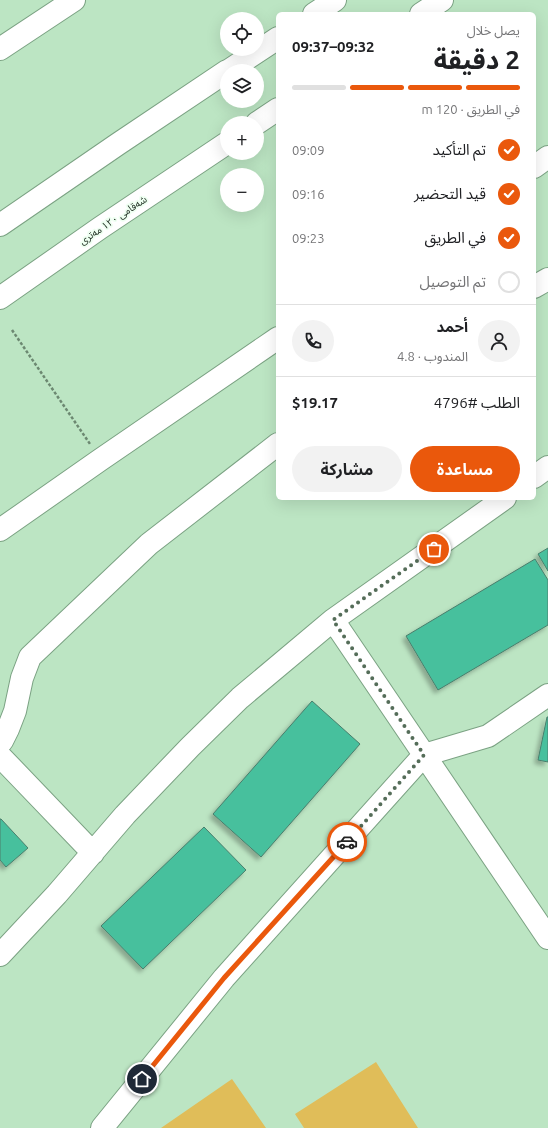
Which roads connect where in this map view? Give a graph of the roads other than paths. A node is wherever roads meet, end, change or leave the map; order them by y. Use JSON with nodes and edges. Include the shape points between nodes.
{"nodes":[{"id":1,"x":74,"y":0,"type":"edge"},
{"id":2,"x":335,"y":0,"type":"edge"},
{"id":3,"x":442,"y":0,"type":"edge"},
{"id":4,"x":317,"y":12,"type":"edge"},
{"id":5,"x":424,"y":12,"type":"edge"},
{"id":6,"x":276,"y":39,"type":"edge"},
{"id":7,"x":0,"y":50,"type":"edge"},
{"id":8,"x":238,"y":64,"type":"edge"},
{"id":9,"x":220,"y":76,"type":"edge"},
{"id":10,"x":276,"y":110,"type":"edge"},
{"id":11,"x":264,"y":118,"type":"edge"},
{"id":12,"x":220,"y":148,"type":"edge"},
{"id":13,"x":548,"y":157,"type":"edge"},
{"id":14,"x":536,"y":166,"type":"edge"},
{"id":15,"x":0,"y":226,"type":"edge"},
{"id":16,"x":548,"y":279,"type":"edge"},
{"id":17,"x":536,"y":286,"type":"edge"},
{"id":18,"x":0,"y":298,"type":"edge"},
{"id":19,"x":276,"y":339,"type":"edge"},
{"id":20,"x":276,"y":446,"type":"edge"},
{"id":21,"x":548,"y":467,"type":"edge"},
{"id":22,"x":536,"y":476,"type":"edge"},
{"id":23,"x":502,"y":500,"type":"edge"},
{"id":24,"x":0,"y":530,"type":"edge"},
{"id":25,"x":333,"y":620,"type":"junction"},
{"id":26,"x":548,"y":694,"type":"edge"},
{"id":27,"x":0,"y":742,"type":"edge"},
{"id":28,"x":424,"y":755,"type":"junction"},
{"id":29,"x":0,"y":756,"type":"edge"},
{"id":30,"x":93,"y":853,"type":"junction"},
{"id":31,"x":548,"y":938,"type":"edge"},
{"id":32,"x":0,"y":955,"type":"edge"},
{"id":33,"x":102,"y":1128,"type":"edge"}],
"edges":[{"from":1,"to":7,"type":"main road"},
{"from":2,"to":4,"type":"main road"},
{"from":3,"to":5,"type":"main road"},
{"from":6,"to":8,"type":"main road"},
{"from":9,"to":15,"type":"main road"},
{"from":10,"to":11,"type":"main road"},
{"from":12,"to":18,"type":"main road","name":"شەقامی ١٢٠ مەتری"},
{"from":13,"to":14,"type":"main road"},
{"from":16,"to":17,"type":"main road"},
{"from":19,"to":24,"type":"main road"},
{"from":20,"to":27,"type":"main road","via":[[149,544],[30,657],[22,678],[15,711]]},
{"from":21,"to":22,"type":"main road"},
{"from":23,"to":25,"type":"main road"},
{"from":25,"to":28,"type":"main road"},
{"from":25,"to":30,"type":"main road","via":[[214,723],[125,815]]},
{"from":26,"to":28,"type":"main road","via":[[488,736]]},
{"from":28,"to":31,"type":"main road"},
{"from":28,"to":33,"type":"main road","via":[[224,978]]},
{"from":29,"to":30,"type":"main road"},
{"from":30,"to":32,"type":"main road"}]}
